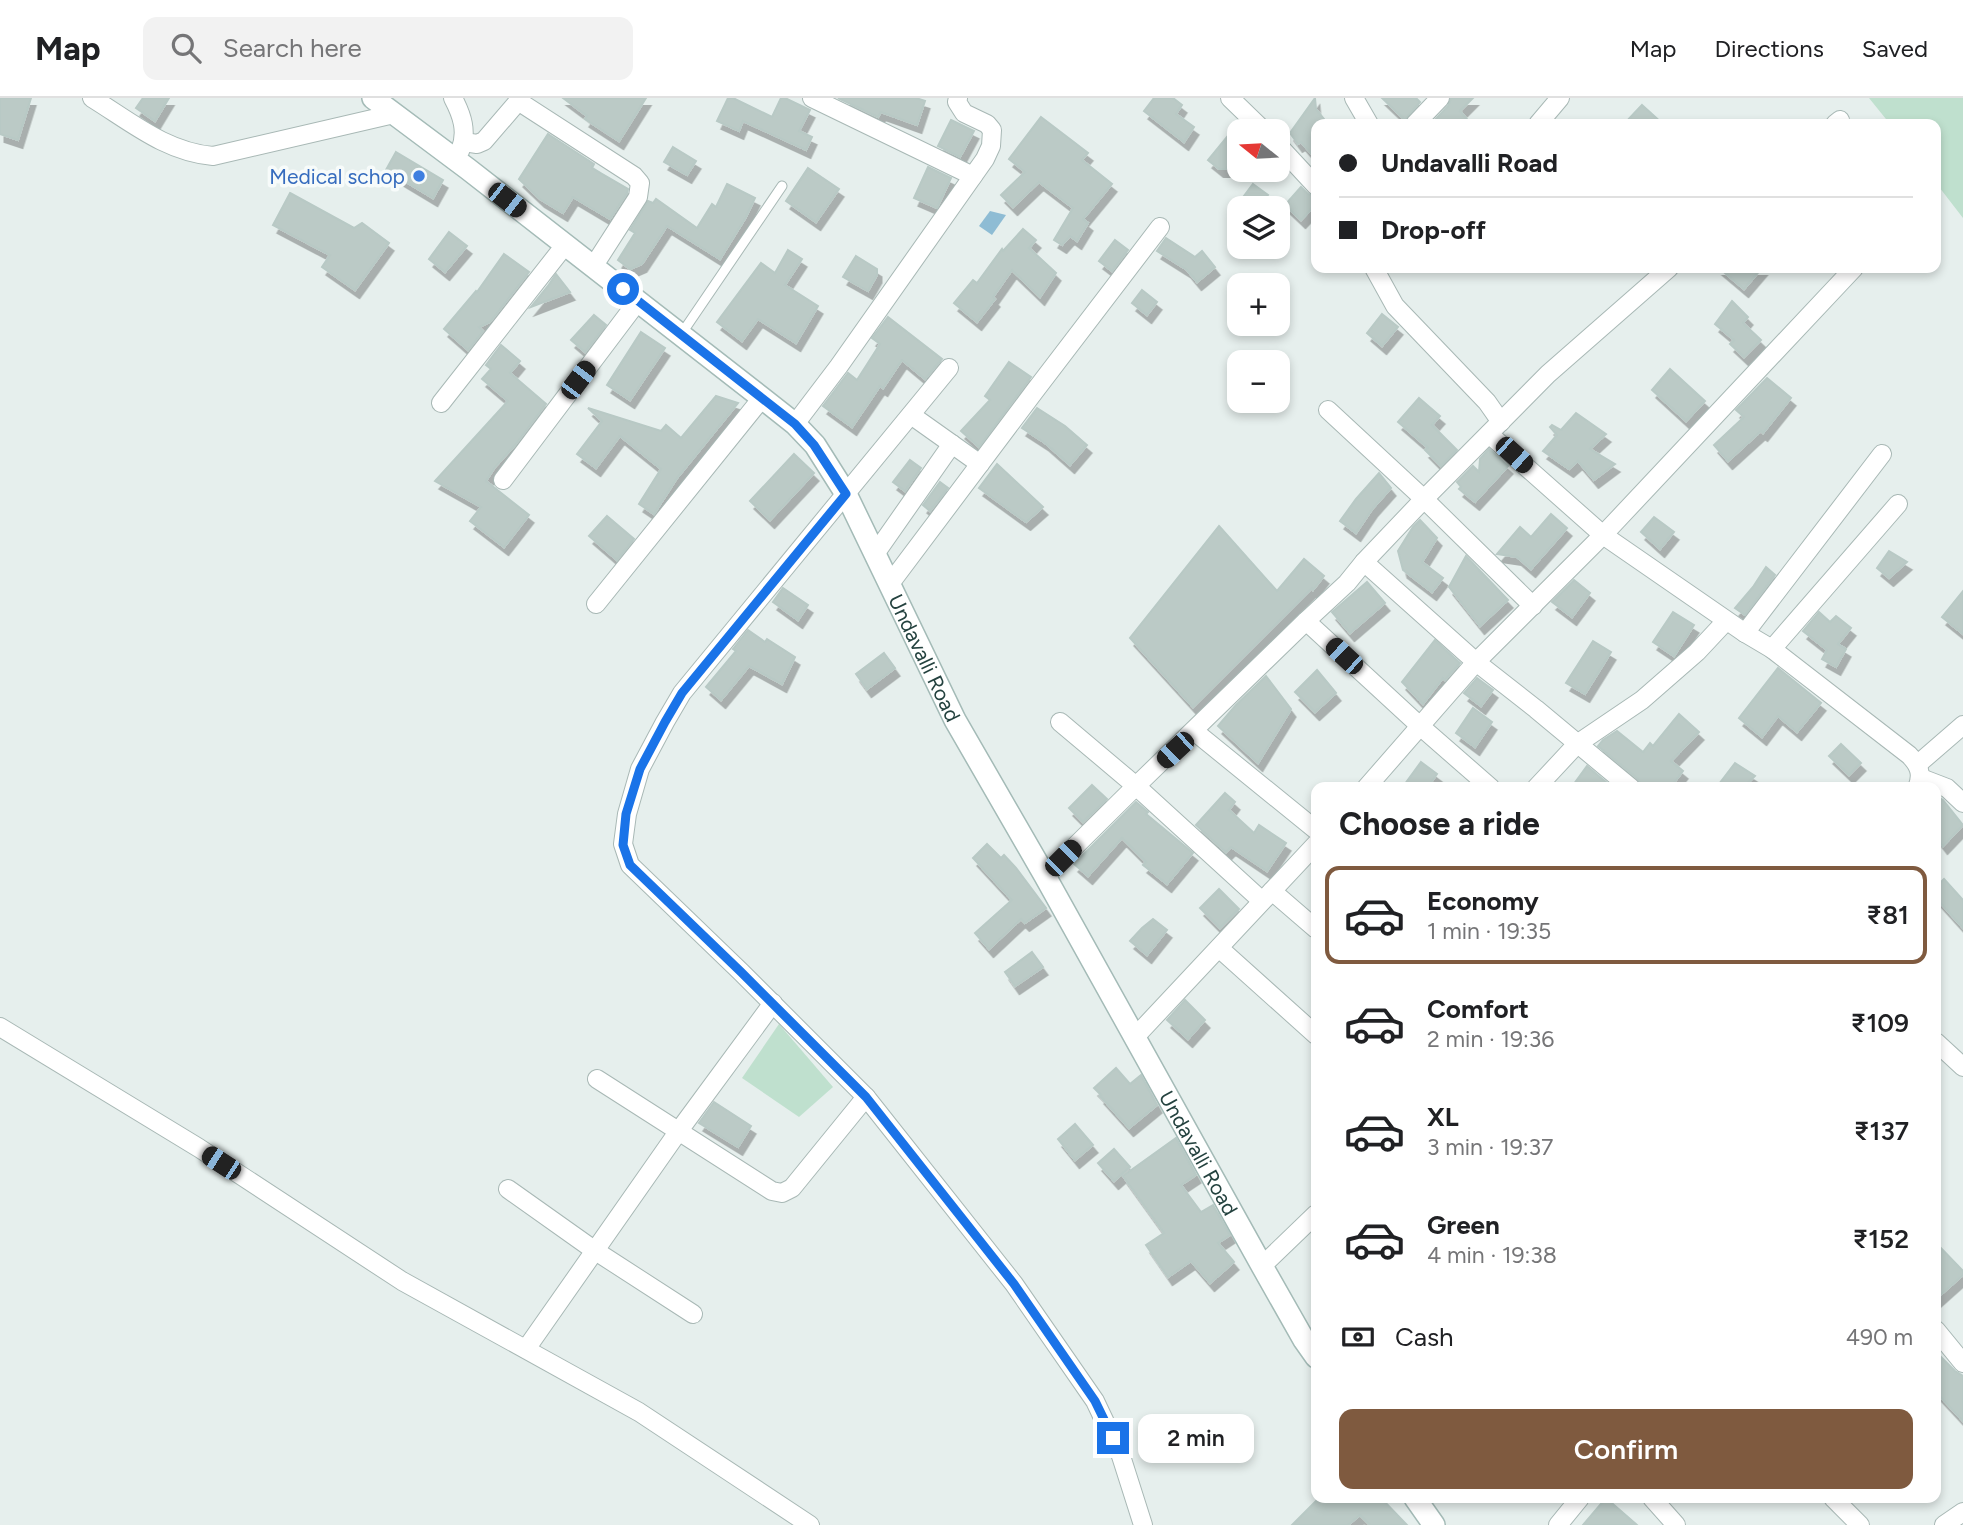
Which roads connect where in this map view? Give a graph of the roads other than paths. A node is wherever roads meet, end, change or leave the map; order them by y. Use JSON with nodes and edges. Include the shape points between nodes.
{"nodes":[{"id":1,"x":92,"y":98,"type":"edge"},
{"id":2,"x":373,"y":98,"type":"edge"},
{"id":3,"x":453,"y":98,"type":"edge"},
{"id":4,"x":812,"y":98,"type":"edge"},
{"id":5,"x":1230,"y":98,"type":"edge"},
{"id":6,"x":1353,"y":98,"type":"edge"},
{"id":7,"x":1440,"y":98,"type":"edge"},
{"id":8,"x":520,"y":99,"type":"edge"},
{"id":9,"x":1560,"y":99,"type":"edge"},
{"id":10,"x":954,"y":100,"type":"edge"},
{"id":11,"x":394,"y":114,"type":"junction"},
{"id":12,"x":1252,"y":119,"type":"edge"},
{"id":13,"x":1365,"y":119,"type":"edge"},
{"id":14,"x":1420,"y":119,"type":"edge"},
{"id":15,"x":1542,"y":119,"type":"edge"},
{"id":16,"x":460,"y":151,"type":"junction"},
{"id":17,"x":1290,"y":158,"type":"edge"},
{"id":18,"x":973,"y":176,"type":"junction"},
{"id":19,"x":1311,"y":181,"type":"edge"},
{"id":20,"x":782,"y":186,"type":"dead end"},
{"id":21,"x":1160,"y":228,"type":"dead end"},
{"id":22,"x":565,"y":245,"type":"junction"},
{"id":23,"x":593,"y":267,"type":"junction"},
{"id":24,"x":1376,"y":273,"type":"edge"},
{"id":25,"x":1663,"y":273,"type":"edge"},
{"id":26,"x":1849,"y":273,"type":"edge"},
{"id":27,"x":638,"y":300,"type":"junction"},
{"id":28,"x":681,"y":335,"type":"junction"},
{"id":29,"x":949,"y":368,"type":"dead end"},
{"id":30,"x":762,"y":398,"type":"junction"},
{"id":31,"x":441,"y":402,"type":"dead end"},
{"id":32,"x":1328,"y":410,"type":"dead end"},
{"id":33,"x":911,"y":415,"type":"junction"},
{"id":34,"x":795,"y":424,"type":"junction"},
{"id":35,"x":1495,"y":428,"type":"junction"},
{"id":36,"x":952,"y":444,"type":"junction"},
{"id":37,"x":1882,"y":454,"type":"dead end"},
{"id":38,"x":980,"y":464,"type":"junction"},
{"id":39,"x":503,"y":481,"type":"dead end"},
{"id":40,"x":846,"y":494,"type":"junction"},
{"id":41,"x":1423,"y":499,"type":"junction"},
{"id":42,"x":1898,"y":504,"type":"dead end"},
{"id":43,"x":1603,"y":535,"type":"junction"},
{"id":44,"x":874,"y":554,"type":"junction"},
{"id":45,"x":1364,"y":562,"type":"junction"},
{"id":46,"x":889,"y":585,"type":"junction"},
{"id":47,"x":596,"y":604,"type":"dead end"},
{"id":48,"x":1533,"y":606,"type":"junction"},
{"id":49,"x":1306,"y":621,"type":"junction"},
{"id":50,"x":1726,"y":621,"type":"junction"},
{"id":51,"x":1745,"y":634,"type":"junction"},
{"id":52,"x":1772,"y":649,"type":"junction"},
{"id":53,"x":1476,"y":662,"type":"junction"},
{"id":54,"x":1060,"y":722,"type":"dead end"},
{"id":55,"x":1963,"y":725,"type":"edge"},
{"id":56,"x":1420,"y":726,"type":"junction"},
{"id":57,"x":1194,"y":731,"type":"junction"},
{"id":58,"x":1577,"y":744,"type":"junction"},
{"id":59,"x":1919,"y":777,"type":"edge"},
{"id":60,"x":1371,"y":782,"type":"edge"},
{"id":61,"x":1484,"y":782,"type":"edge"},
{"id":62,"x":1542,"y":782,"type":"edge"},
{"id":63,"x":1624,"y":782,"type":"edge"},
{"id":64,"x":1136,"y":786,"type":"junction"},
{"id":65,"x":1941,"y":786,"type":"edge"},
{"id":66,"x":1963,"y":803,"type":"edge"},
{"id":67,"x":1311,"y":826,"type":"edge"},
{"id":68,"x":1311,"y":849,"type":"edge"},
{"id":69,"x":1045,"y":876,"type":"junction"},
{"id":70,"x":1267,"y":896,"type":"junction"},
{"id":71,"x":1311,"y":926,"type":"edge"},
{"id":72,"x":1219,"y":948,"type":"junction"},
{"id":73,"x":773,"y":1003,"type":"junction"},
{"id":74,"x":0,"y":1027,"type":"edge"},
{"id":75,"x":1311,"y":1030,"type":"edge"},
{"id":76,"x":1135,"y":1037,"type":"junction"},
{"id":77,"x":1941,"y":1047,"type":"edge"},
{"id":78,"x":1963,"y":1067,"type":"edge"},
{"id":79,"x":597,"y":1079,"type":"dead end"},
{"id":80,"x":866,"y":1097,"type":"junction"},
{"id":81,"x":678,"y":1132,"type":"junction"},
{"id":82,"x":508,"y":1189,"type":"dead end"},
{"id":83,"x":1311,"y":1219,"type":"edge"},
{"id":84,"x":594,"y":1250,"type":"junction"},
{"id":85,"x":1262,"y":1266,"type":"junction"},
{"id":86,"x":693,"y":1314,"type":"dead end"},
{"id":87,"x":1941,"y":1336,"type":"edge"},
{"id":88,"x":1311,"y":1340,"type":"edge"},
{"id":89,"x":526,"y":1349,"type":"junction"},
{"id":90,"x":1963,"y":1363,"type":"edge"},
{"id":91,"x":1419,"y":1503,"type":"edge"},
{"id":92,"x":1576,"y":1503,"type":"edge"},
{"id":93,"x":1656,"y":1503,"type":"edge"},
{"id":94,"x":1838,"y":1503,"type":"edge"},
{"id":95,"x":1963,"y":1512,"type":"edge"},
{"id":96,"x":810,"y":1525,"type":"edge"},
{"id":97,"x":1143,"y":1525,"type":"edge"},
{"id":98,"x":1434,"y":1525,"type":"edge"},
{"id":99,"x":1558,"y":1525,"type":"edge"},
{"id":100,"x":1676,"y":1525,"type":"edge"},
{"id":101,"x":1860,"y":1525,"type":"edge"},
{"id":102,"x":1944,"y":1525,"type":"edge"}],
"edges":[{"from":1,"to":11,"type":"street","via":[[176,149],[213,156]]},
{"from":2,"to":11,"type":"main road","name":"Undavalli Road"},
{"from":3,"to":16,"type":"street","via":[[464,128]]},
{"from":4,"to":18,"type":"street"},
{"from":5,"to":12,"type":"street"},
{"from":6,"to":13,"type":"street"},
{"from":7,"to":14,"type":"street"},
{"from":8,"to":16,"type":"street","via":[[484,141]]},
{"from":8,"to":23,"type":"street","via":[[640,183],[638,197]]},
{"from":9,"to":15,"type":"street"},
{"from":10,"to":18,"type":"street","via":[[964,113],[992,130],[991,146]]},
{"from":11,"to":16,"type":"main road","name":"Undavalli Road"},
{"from":16,"to":22,"type":"main road","name":"Undavalli Road"},
{"from":17,"to":19,"type":"street"},
{"from":18,"to":34,"type":"street"},
{"from":20,"to":28,"type":"lane"},
{"from":21,"to":38,"type":"street"},
{"from":22,"to":23,"type":"main road","name":"Undavalli Road"},
{"from":22,"to":31,"type":"street"},
{"from":23,"to":27,"type":"main road","name":"Undavalli Road"},
{"from":24,"to":35,"type":"street","via":[[1400,312],[1487,402]]},
{"from":25,"to":35,"type":"street","via":[[1548,374]]},
{"from":26,"to":43,"type":"street"},
{"from":27,"to":28,"type":"main road","name":"Undavalli Road"},
{"from":27,"to":39,"type":"street"},
{"from":28,"to":30,"type":"main road","name":"Undavalli Road"},
{"from":29,"to":33,"type":"street"},
{"from":30,"to":34,"type":"main road","name":"Undavalli Road"},
{"from":30,"to":47,"type":"street"},
{"from":32,"to":41,"type":"street"},
{"from":33,"to":36,"type":"street"},
{"from":33,"to":40,"type":"street"},
{"from":34,"to":40,"type":"main road","name":"Undavalli Road"},
{"from":35,"to":41,"type":"street"},
{"from":35,"to":43,"type":"street"},
{"from":36,"to":38,"type":"street"},
{"from":36,"to":44,"type":"street"},
{"from":37,"to":51,"type":"street"},
{"from":38,"to":46,"type":"street"},
{"from":40,"to":44,"type":"main road","name":"Undavalli Road"},
{"from":40,"to":73,"type":"street","via":[[682,693],[640,769],[626,814],[623,845],[630,865]]},
{"from":41,"to":45,"type":"street"},
{"from":41,"to":48,"type":"street"},
{"from":42,"to":52,"type":"street"},
{"from":43,"to":48,"type":"street"},
{"from":43,"to":50,"type":"street"},
{"from":44,"to":46,"type":"main road","name":"Undavalli Road"},
{"from":45,"to":49,"type":"street"},
{"from":45,"to":53,"type":"street"},
{"from":46,"to":69,"type":"main road","name":"Undavalli Road","via":[[955,720]]},
{"from":48,"to":53,"type":"street"},
{"from":49,"to":56,"type":"street"},
{"from":49,"to":57,"type":"street"},
{"from":50,"to":51,"type":"street"},
{"from":50,"to":58,"type":"street","via":[[1642,700]]},
{"from":51,"to":52,"type":"street"},
{"from":52,"to":59,"type":"street","via":[[1812,678]]},
{"from":53,"to":56,"type":"street"},
{"from":53,"to":58,"type":"street"},
{"from":54,"to":64,"type":"street"},
{"from":55,"to":59,"type":"street"},
{"from":56,"to":60,"type":"street"},
{"from":56,"to":61,"type":"street"},
{"from":57,"to":64,"type":"street"},
{"from":57,"to":67,"type":"street"},
{"from":58,"to":62,"type":"street"},
{"from":58,"to":63,"type":"street"},
{"from":64,"to":69,"type":"street"},
{"from":64,"to":70,"type":"street"},
{"from":65,"to":66,"type":"street"},
{"from":68,"to":70,"type":"street"},
{"from":69,"to":76,"type":"main road","name":"Undavalli Road"},
{"from":70,"to":71,"type":"street"},
{"from":70,"to":72,"type":"street"},
{"from":72,"to":75,"type":"street"},
{"from":72,"to":76,"type":"street"},
{"from":73,"to":80,"type":"street"},
{"from":73,"to":81,"type":"street"},
{"from":74,"to":89,"type":"street","via":[[199,1148],[402,1281]]},
{"from":76,"to":85,"type":"main road","name":"Undavalli Road"},
{"from":77,"to":78,"type":"street"},
{"from":79,"to":81,"type":"street"},
{"from":80,"to":81,"type":"street","via":[[792,1188],[782,1193]]},
{"from":80,"to":97,"type":"street","via":[[1014,1284],[1095,1401],[1121,1456]]},
{"from":81,"to":84,"type":"street"},
{"from":82,"to":84,"type":"street"},
{"from":83,"to":85,"type":"street"},
{"from":84,"to":86,"type":"street"},
{"from":84,"to":89,"type":"street"},
{"from":85,"to":88,"type":"main road","name":"Undavalli Road"},
{"from":87,"to":90,"type":"street"},
{"from":89,"to":96,"type":"street","via":[[639,1412]]},
{"from":91,"to":98,"type":"main road"},
{"from":92,"to":99,"type":"street"},
{"from":93,"to":100,"type":"street"},
{"from":94,"to":101,"type":"street"},
{"from":95,"to":102,"type":"street"}]}
